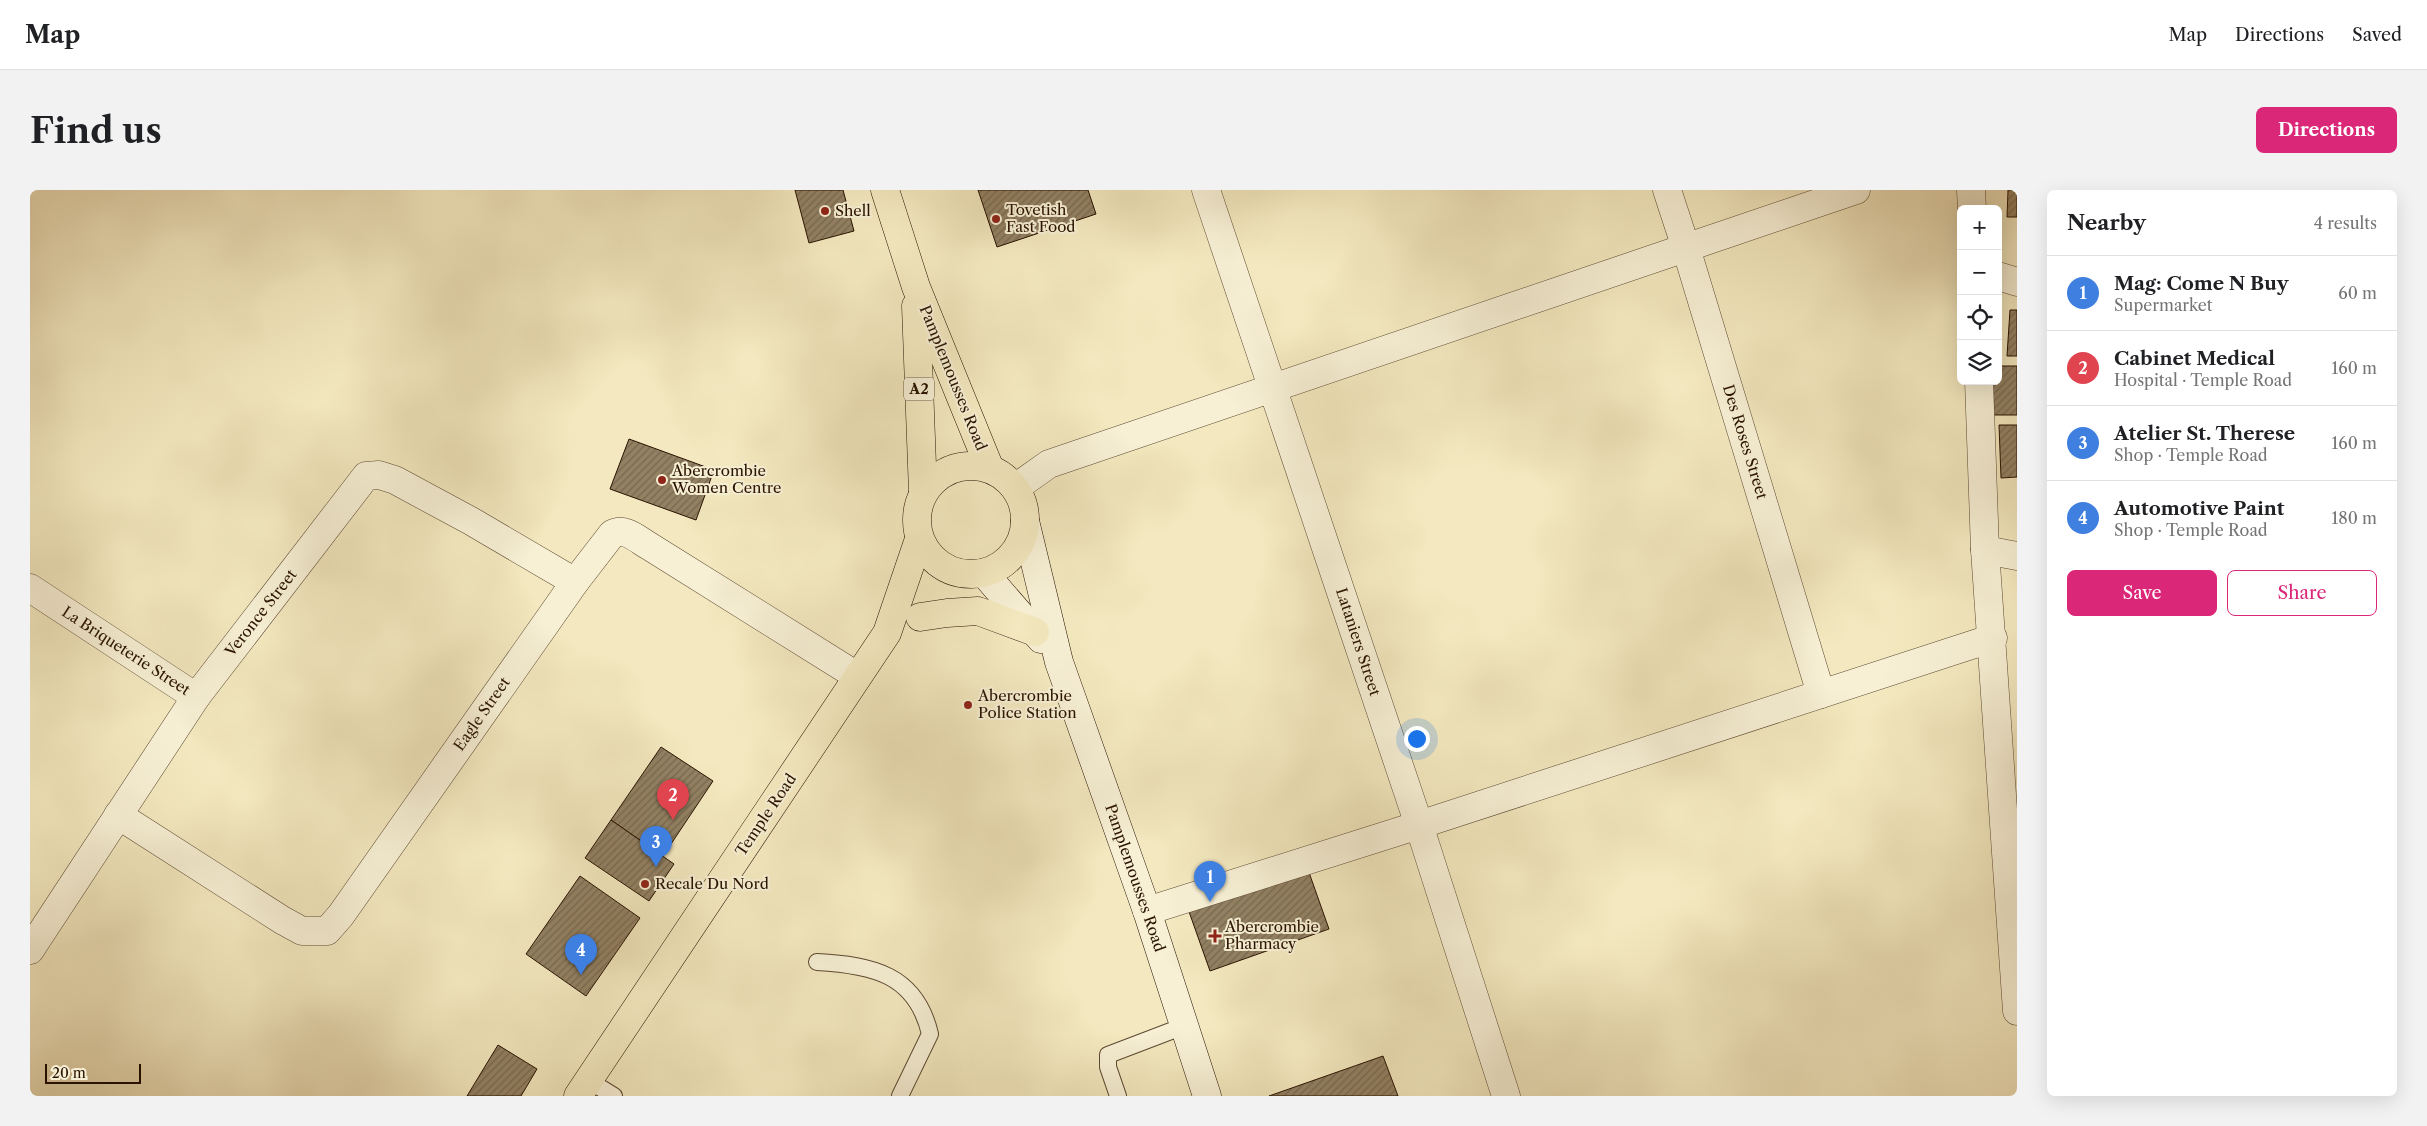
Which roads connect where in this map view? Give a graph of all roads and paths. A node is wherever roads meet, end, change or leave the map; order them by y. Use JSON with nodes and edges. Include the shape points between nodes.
{"nodes":[{"id":1,"x":885,"y":190,"type":"edge"},
{"id":2,"x":1206,"y":190,"type":"edge"},
{"id":3,"x":1667,"y":190,"type":"edge"},
{"id":4,"x":1856,"y":190,"type":"edge"},
{"id":5,"x":1971,"y":190,"type":"edge"},
{"id":6,"x":1972,"y":205,"type":"edge"},
{"id":7,"x":1686,"y":248,"type":"junction"},
{"id":8,"x":2002,"y":277,"type":"edge"},
{"id":9,"x":2017,"y":282,"type":"edge"},
{"id":10,"x":916,"y":287,"type":"junction"},
{"id":11,"x":1979,"y":385,"type":"edge"},
{"id":12,"x":1272,"y":387,"type":"junction"},
{"id":13,"x":990,"y":469,"type":"junction"},
{"id":14,"x":1015,"y":488,"type":"junction"},
{"id":15,"x":923,"y":492,"type":"junction"},
{"id":16,"x":1025,"y":521,"type":"junction"},
{"id":17,"x":919,"y":539,"type":"junction"},
{"id":18,"x":1986,"y":550,"type":"junction"},
{"id":19,"x":2017,"y":556,"type":"edge"},
{"id":20,"x":977,"y":573,"type":"junction"},
{"id":21,"x":575,"y":582,"type":"junction"},
{"id":22,"x":30,"y":588,"type":"edge"},
{"id":23,"x":920,"y":617,"type":"junction"},
{"id":24,"x":1035,"y":632,"type":"junction"},
{"id":25,"x":887,"y":633,"type":"junction"},
{"id":26,"x":1993,"y":638,"type":"junction"},
{"id":27,"x":1060,"y":662,"type":"junction"},
{"id":28,"x":857,"y":676,"type":"junction"},
{"id":29,"x":1821,"y":694,"type":"junction"},
{"id":30,"x":196,"y":697,"type":"junction"},
{"id":31,"x":118,"y":815,"type":"junction"},
{"id":32,"x":1419,"y":826,"type":"junction"},
{"id":33,"x":1147,"y":911,"type":"junction"},
{"id":34,"x":30,"y":950,"type":"edge"},
{"id":35,"x":817,"y":962,"type":"dead end"},
{"id":36,"x":2017,"y":1011,"type":"edge"},
{"id":37,"x":1184,"y":1026,"type":"junction"},
{"id":38,"x":583,"y":1088,"type":"edge"},
{"id":39,"x":614,"y":1096,"type":"edge"},
{"id":40,"x":900,"y":1096,"type":"edge"},
{"id":41,"x":1118,"y":1096,"type":"edge"},
{"id":42,"x":1208,"y":1096,"type":"edge"},
{"id":43,"x":1506,"y":1096,"type":"edge"}],
"edges":[{"from":1,"to":10,"type":"main road","name":"Pamplemousses Road","number":"A2"},
{"from":2,"to":12,"type":"street","name":"Lataniers Street"},
{"from":3,"to":7,"type":"street","name":"Des Roses Street"},
{"from":4,"to":7,"type":"street"},
{"from":5,"to":6,"type":"street"},
{"from":7,"to":12,"type":"street"},
{"from":7,"to":29,"type":"street","name":"Des Roses Street"},
{"from":8,"to":9,"type":"street"},
{"from":10,"to":13,"type":"main road","name":"Pamplemousses Road","number":"A2"},
{"from":10,"to":15,"type":"main road","name":"Pamplemousses Road","number":"A2"},
{"from":11,"to":18,"type":"street"},
{"from":12,"to":14,"type":"street","via":[[1049,464]]},
{"from":12,"to":32,"type":"street","name":"Lataniers Street"},
{"from":13,"to":14,"type":"main road","number":"A2","via":[[1004,476]]},
{"from":13,"to":15,"type":"main road","number":"A2","via":[[975,465],[945,471]]},
{"from":14,"to":16,"type":"main road","number":"A2","via":[[1023,504]]},
{"from":15,"to":17,"type":"main road","number":"A2","via":[[916,515]]},
{"from":16,"to":20,"type":"main road","number":"A2","via":[[1017,548],[997,567]]},
{"from":16,"to":27,"type":"street","name":"Pamplemousses Road"},
{"from":17,"to":20,"type":"main road","number":"A2","via":[[939,565],[953,572]]},
{"from":17,"to":25,"type":"main road","name":"Temple Road","number":"A2"},
{"from":18,"to":19,"type":"street"},
{"from":18,"to":26,"type":"street"},
{"from":20,"to":23,"type":"main road","name":"Temple Road","number":"A2"},
{"from":20,"to":24,"type":"street"},
{"from":21,"to":28,"type":"street","name":"Eagle Street","via":[[612,534],[626,532]]},
{"from":21,"to":30,"type":"street","name":"Veronce Street","via":[[395,480],[379,475],[366,476]]},
{"from":21,"to":31,"type":"street","name":"Eagle Street","via":[[327,931],[302,931],[282,920]]},
{"from":22,"to":30,"type":"street","name":"La Briqueterie Street"},
{"from":23,"to":24,"type":"main road","via":[[978,611]]},
{"from":23,"to":25,"type":"main road","name":"Temple Road","number":"A2"},
{"from":24,"to":27,"type":"street"},
{"from":25,"to":28,"type":"main road","name":"Temple Road","number":"A2"},
{"from":26,"to":29,"type":"street"},
{"from":26,"to":36,"type":"street"},
{"from":27,"to":33,"type":"street","name":"Pamplemousses Road"},
{"from":28,"to":38,"type":"main road","name":"Temple Road","number":"A2"},
{"from":29,"to":32,"type":"street"},
{"from":30,"to":31,"type":"street","name":"Veronce Street"},
{"from":31,"to":34,"type":"street","name":"Veronce Street"},
{"from":32,"to":33,"type":"street"},
{"from":32,"to":43,"type":"street","name":"Lataniers Street"},
{"from":33,"to":37,"type":"street","name":"Pamplemousses Road"},
{"from":35,"to":40,"type":"lane","via":[[850,964],[887,976],[919,1002],[930,1034]]},
{"from":37,"to":41,"type":"lane","via":[[1108,1055],[1108,1067]]},
{"from":37,"to":42,"type":"street","name":"Pamplemousses Road"},
{"from":38,"to":39,"type":"lane"}]}
